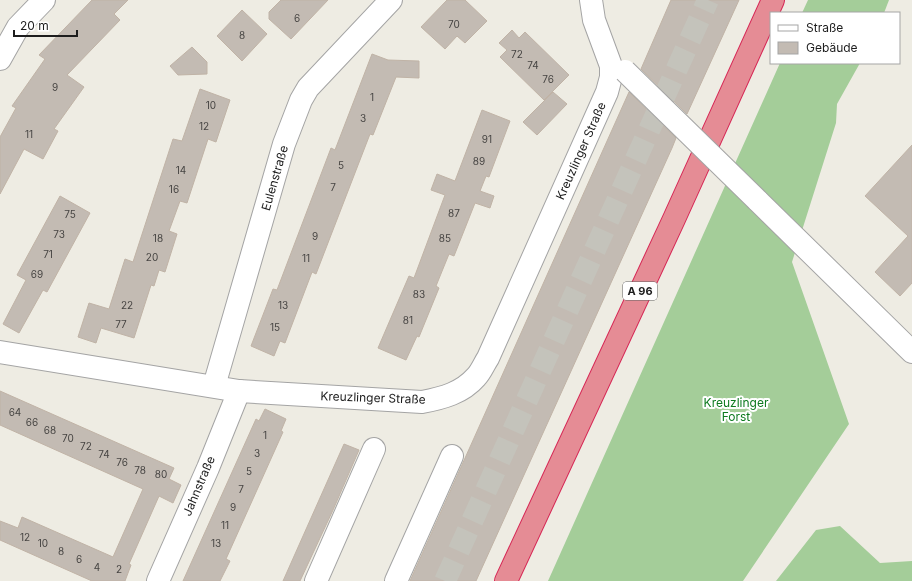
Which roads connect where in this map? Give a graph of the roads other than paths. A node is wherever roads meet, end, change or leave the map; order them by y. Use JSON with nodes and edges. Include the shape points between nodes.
{"nodes":[{"id":1,"x":44,"y":0,"type":"edge"},
{"id":2,"x":391,"y":0,"type":"edge"},
{"id":3,"x":591,"y":0,"type":"edge"},
{"id":4,"x":773,"y":0,"type":"edge"},
{"id":5,"x":0,"y":59,"type":"edge"},
{"id":6,"x":618,"y":68,"type":"junction"},
{"id":7,"x":0,"y":352,"type":"edge"},
{"id":8,"x":912,"y":352,"type":"edge"},
{"id":9,"x":214,"y":386,"type":"junction"},
{"id":10,"x":239,"y":391,"type":"junction"},
{"id":11,"x":374,"y":449,"type":"dead end"},
{"id":12,"x":452,"y":456,"type":"dead end"},
{"id":13,"x":158,"y":581,"type":"edge"},
{"id":14,"x":316,"y":581,"type":"edge"},
{"id":15,"x":396,"y":581,"type":"edge"},
{"id":16,"x":506,"y":581,"type":"edge"}],
"edges":[{"from":1,"to":5,"type":"street","via":[[18,27]]},
{"from":2,"to":9,"type":"street","name":"Eulenstraße","via":[[308,88],[301,100],[284,144]]},
{"from":3,"to":6,"type":"street","name":"Kreuzlinger Straße","via":[[594,20]]},
{"from":4,"to":16,"type":"highway","number":"A 96"},
{"from":6,"to":8,"type":"street","bridge":true},
{"from":6,"to":10,"type":"street","name":"Kreuzlinger Straße","via":[[611,77],[586,140],[488,358],[476,377],[462,390],[444,398],[422,402]]},
{"from":7,"to":9,"type":"street","name":"Kreuzlinger Straße"},
{"from":9,"to":10,"type":"street","name":"Kreuzlinger Straße"},
{"from":10,"to":13,"type":"street","name":"Jahnstraße"},
{"from":11,"to":14,"type":"street"},
{"from":12,"to":15,"type":"street"}]}
